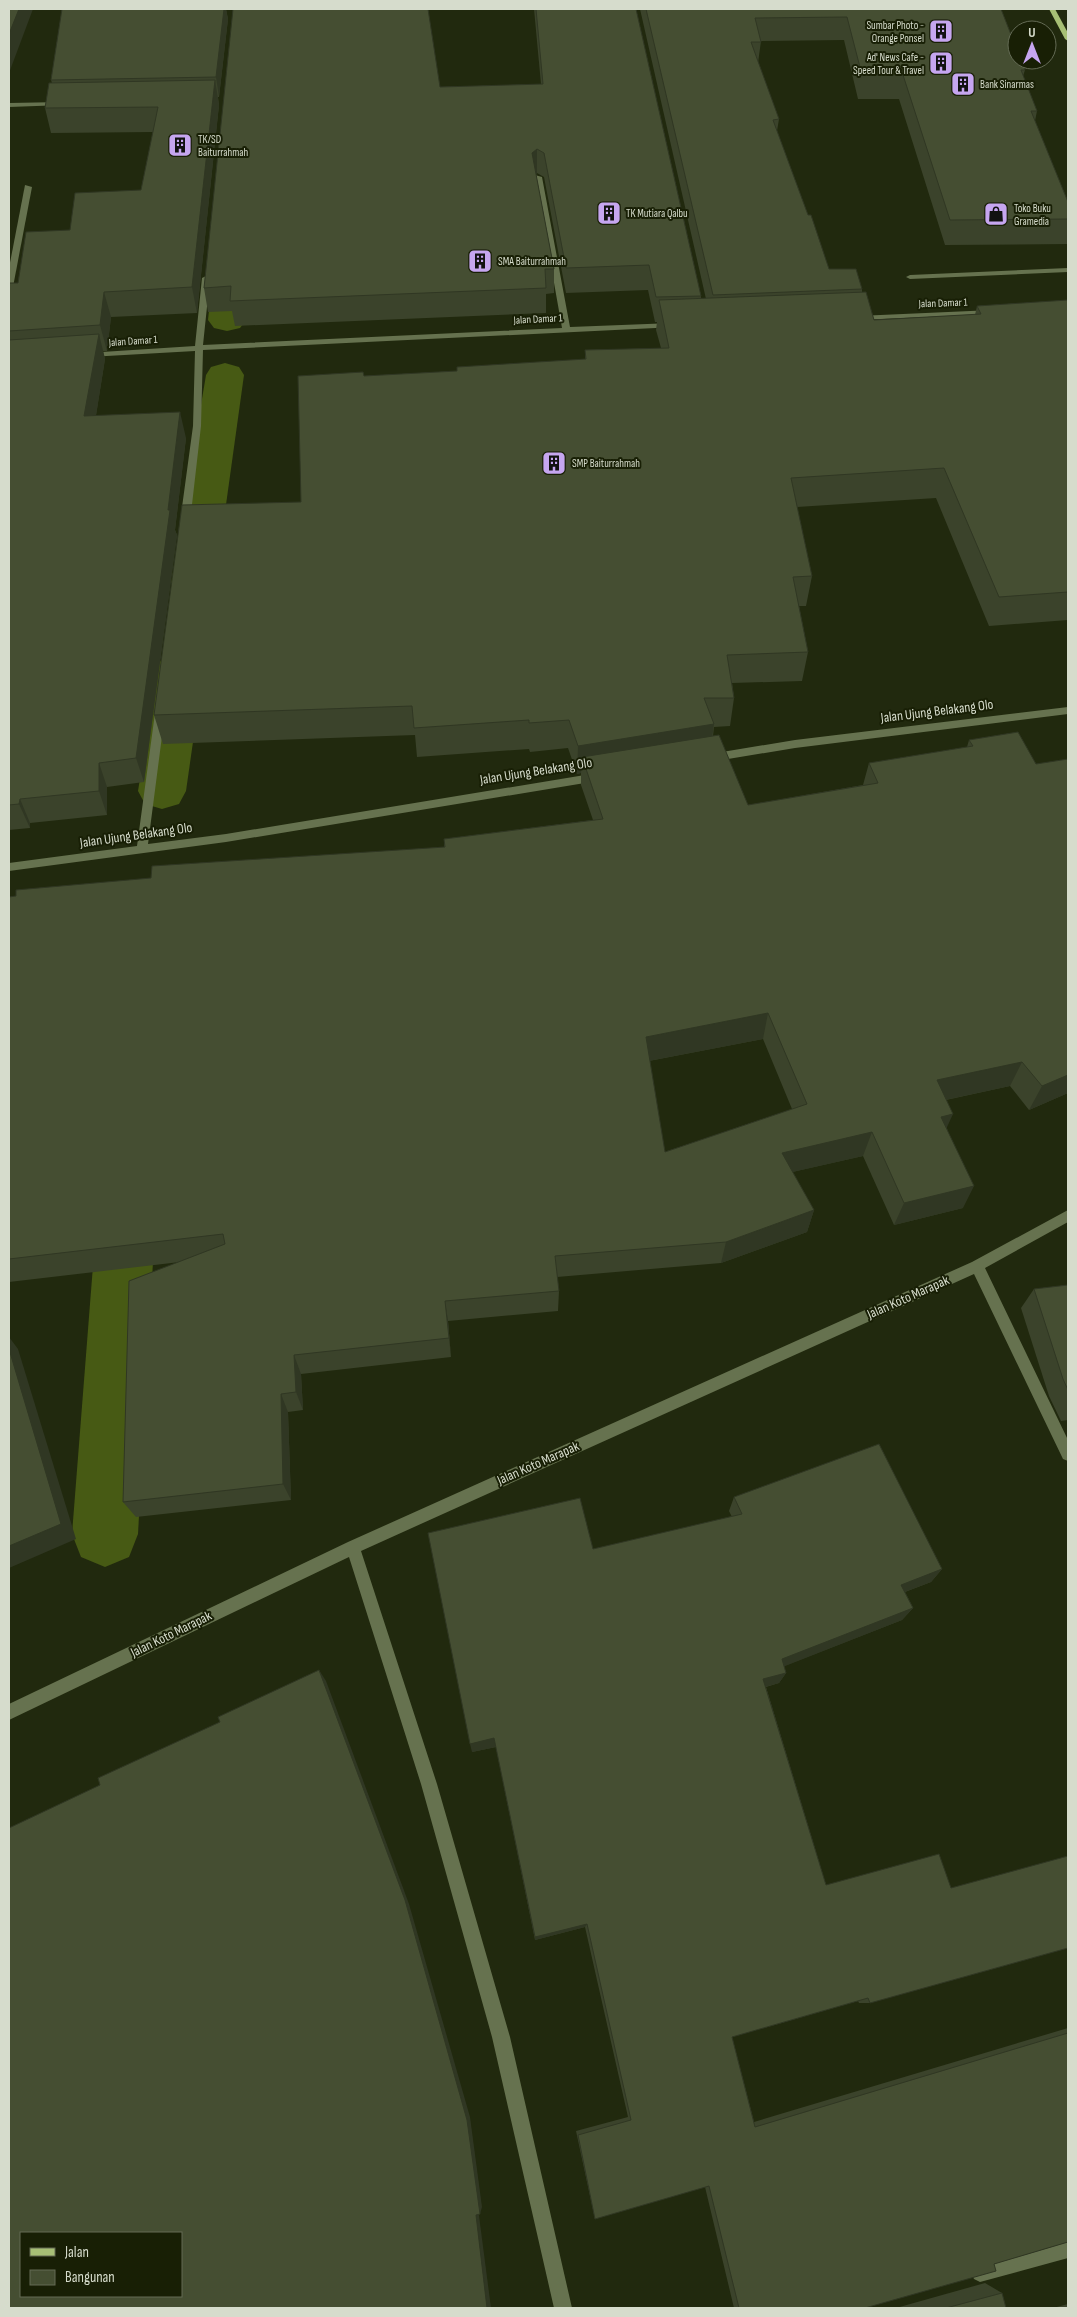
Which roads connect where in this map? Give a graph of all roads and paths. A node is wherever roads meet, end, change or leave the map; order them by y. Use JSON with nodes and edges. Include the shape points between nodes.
{"nodes":[{"id":1,"x":1052,"y":9,"type":"edge"},
{"id":2,"x":1068,"y":38,"type":"edge"},
{"id":3,"x":68,"y":104,"type":"edge"},
{"id":4,"x":9,"y":105,"type":"edge"},
{"id":5,"x":538,"y":177,"type":"edge"},
{"id":6,"x":28,"y":187,"type":"dead end"},
{"id":7,"x":207,"y":268,"type":"edge"},
{"id":8,"x":1068,"y":270,"type":"edge"},
{"id":9,"x":910,"y":277,"type":"dead end"},
{"id":10,"x":9,"y":287,"type":"edge"},
{"id":11,"x":1000,"y":312,"type":"edge"},
{"id":12,"x":853,"y":318,"type":"edge"},
{"id":13,"x":678,"y":325,"type":"edge"},
{"id":14,"x":566,"y":329,"type":"junction"},
{"id":15,"x":203,"y":347,"type":"junction"},
{"id":16,"x":76,"y":356,"type":"edge"},
{"id":17,"x":183,"y":534,"type":"edge"},
{"id":18,"x":162,"y":702,"type":"edge"},
{"id":19,"x":1068,"y":710,"type":"edge"},
{"id":20,"x":697,"y":760,"type":"edge"},
{"id":21,"x":608,"y":775,"type":"edge"},
{"id":22,"x":145,"y":849,"type":"junction"},
{"id":23,"x":9,"y":867,"type":"edge"},
{"id":24,"x":1068,"y":1216,"type":"edge"},
{"id":25,"x":977,"y":1266,"type":"junction"},
{"id":26,"x":1068,"y":1454,"type":"edge"},
{"id":27,"x":353,"y":1547,"type":"junction"},
{"id":28,"x":9,"y":1712,"type":"edge"},
{"id":29,"x":1068,"y":2249,"type":"edge"},
{"id":30,"x":959,"y":2279,"type":"edge"},
{"id":31,"x":563,"y":2308,"type":"edge"}],
"edges":[{"from":1,"to":2,"type":"main road"},
{"from":3,"to":4,"type":"street"},
{"from":5,"to":14,"type":"street"},
{"from":6,"to":10,"type":"street"},
{"from":7,"to":15,"type":"street"},
{"from":8,"to":9,"type":"street"},
{"from":11,"to":12,"type":"street","name":"Jalan Damar 1"},
{"from":13,"to":14,"type":"street","name":"Jalan Damar 1"},
{"from":14,"to":15,"type":"street","name":"Jalan Damar 1"},
{"from":15,"to":16,"type":"street","name":"Jalan Damar 1"},
{"from":15,"to":17,"type":"street"},
{"from":18,"to":22,"type":"street"},
{"from":19,"to":20,"type":"street","name":"Jalan Ujung Belakang Olo","via":[[795,744]]},
{"from":21,"to":22,"type":"street","name":"Jalan Ujung Belakang Olo"},
{"from":22,"to":23,"type":"street","name":"Jalan Ujung Belakang Olo"},
{"from":24,"to":25,"type":"street","name":"Jalan Koto Marapak"},
{"from":25,"to":26,"type":"street"},
{"from":25,"to":27,"type":"street","name":"Jalan Koto Marapak"},
{"from":27,"to":28,"type":"street","name":"Jalan Koto Marapak"},
{"from":27,"to":31,"type":"street","via":[[429,1784],[501,2037]]},
{"from":29,"to":30,"type":"street"}]}
